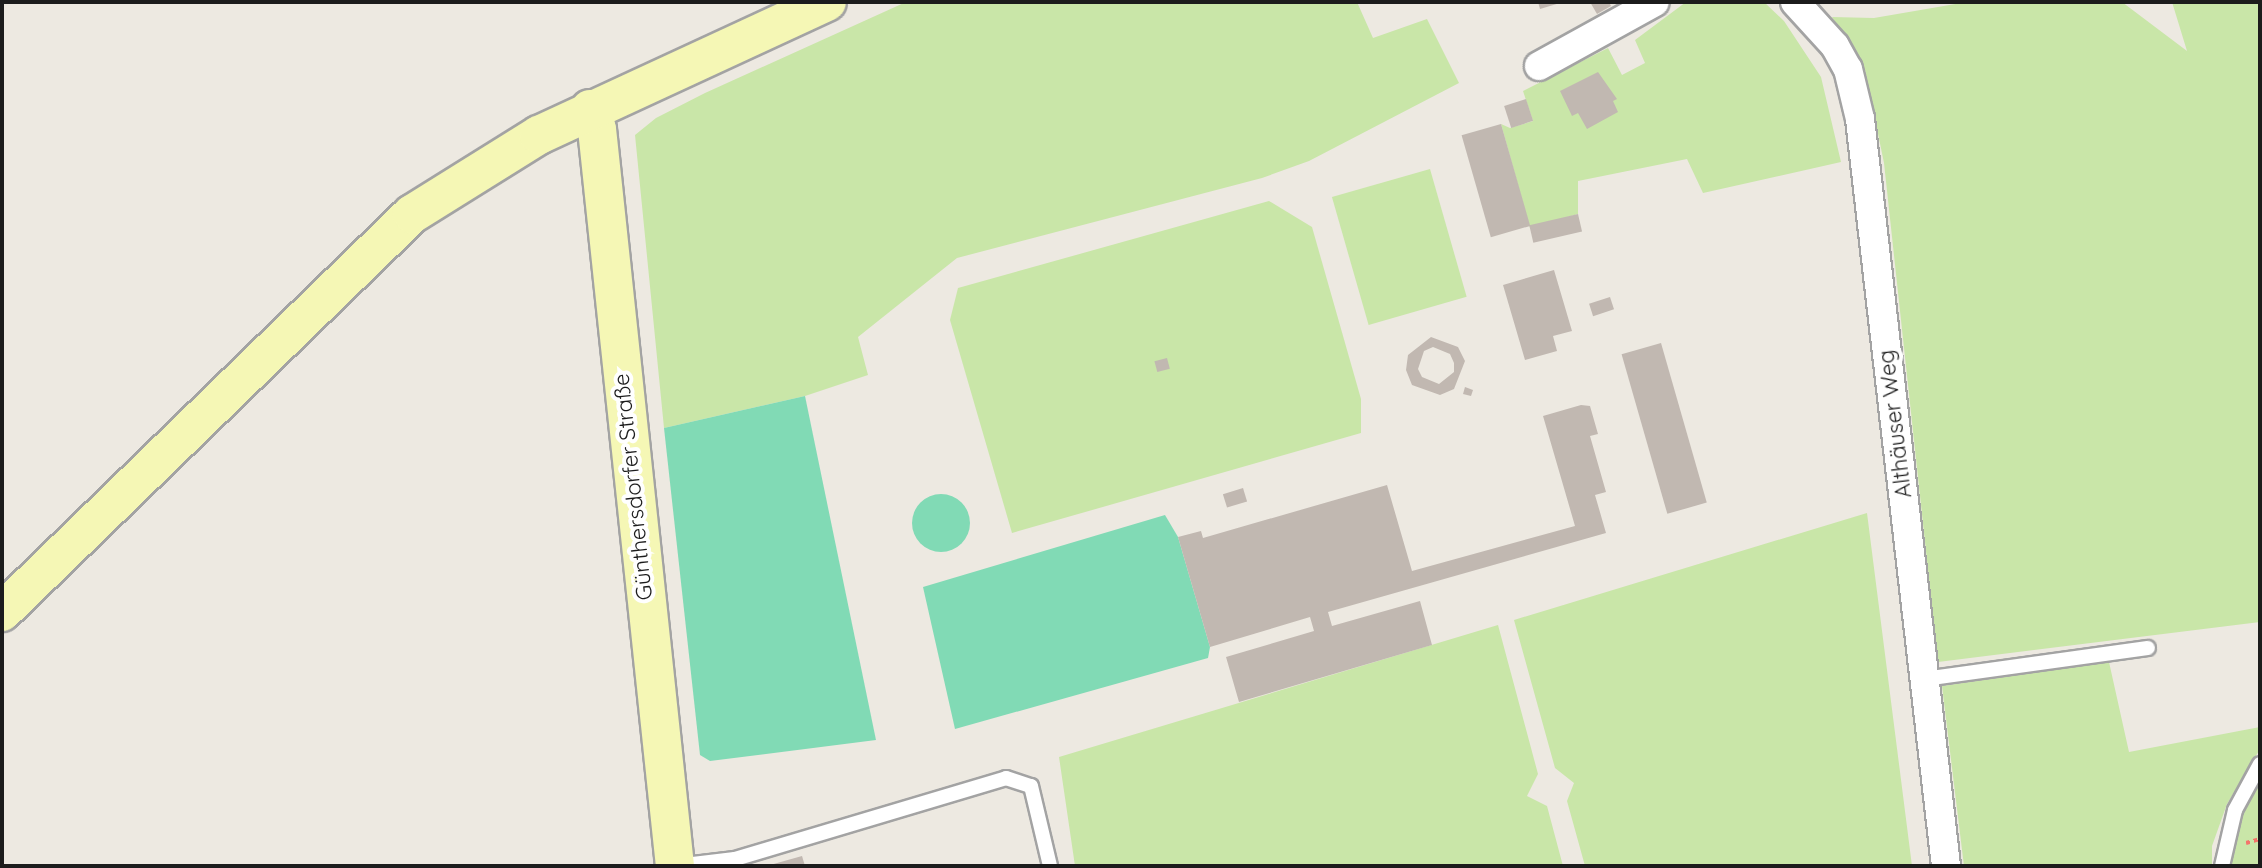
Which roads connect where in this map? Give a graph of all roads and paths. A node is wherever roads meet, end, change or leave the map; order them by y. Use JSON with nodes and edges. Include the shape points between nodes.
{"nodes":[{"id":1,"x":827,"y":2,"type":"edge"},
{"id":2,"x":1655,"y":2,"type":"edge"},
{"id":3,"x":1795,"y":2,"type":"edge"},
{"id":4,"x":1539,"y":66,"type":"dead end"},
{"id":5,"x":590,"y":109,"type":"junction"},
{"id":6,"x":2,"y":612,"type":"edge"},
{"id":7,"x":2148,"y":648,"type":"dead end"},
{"id":8,"x":1924,"y":679,"type":"junction"},
{"id":9,"x":2260,"y":764,"type":"edge"},
{"id":10,"x":675,"y":866,"type":"edge"},
{"id":11,"x":1050,"y":866,"type":"edge"},
{"id":12,"x":1946,"y":866,"type":"edge"},
{"id":13,"x":2222,"y":866,"type":"edge"}],
"edges":[{"from":1,"to":5,"type":"main road"},
{"from":2,"to":4,"type":"street"},
{"from":3,"to":8,"type":"street","name":"Althäuser Weg","via":[[1835,46],[1855,93]]},
{"from":5,"to":6,"type":"main road","via":[[492,160],[412,214]]},
{"from":5,"to":10,"type":"main road","name":"Günthersdorfer Straße","via":[[597,129]]},
{"from":7,"to":8,"type":"lane"},
{"from":8,"to":12,"type":"street","name":"Althäuser Weg"},
{"from":9,"to":13,"type":"lane","via":[[2235,810]]},
{"from":10,"to":11,"type":"lane","via":[[735,859],[1006,778],[1031,786]]}]}
